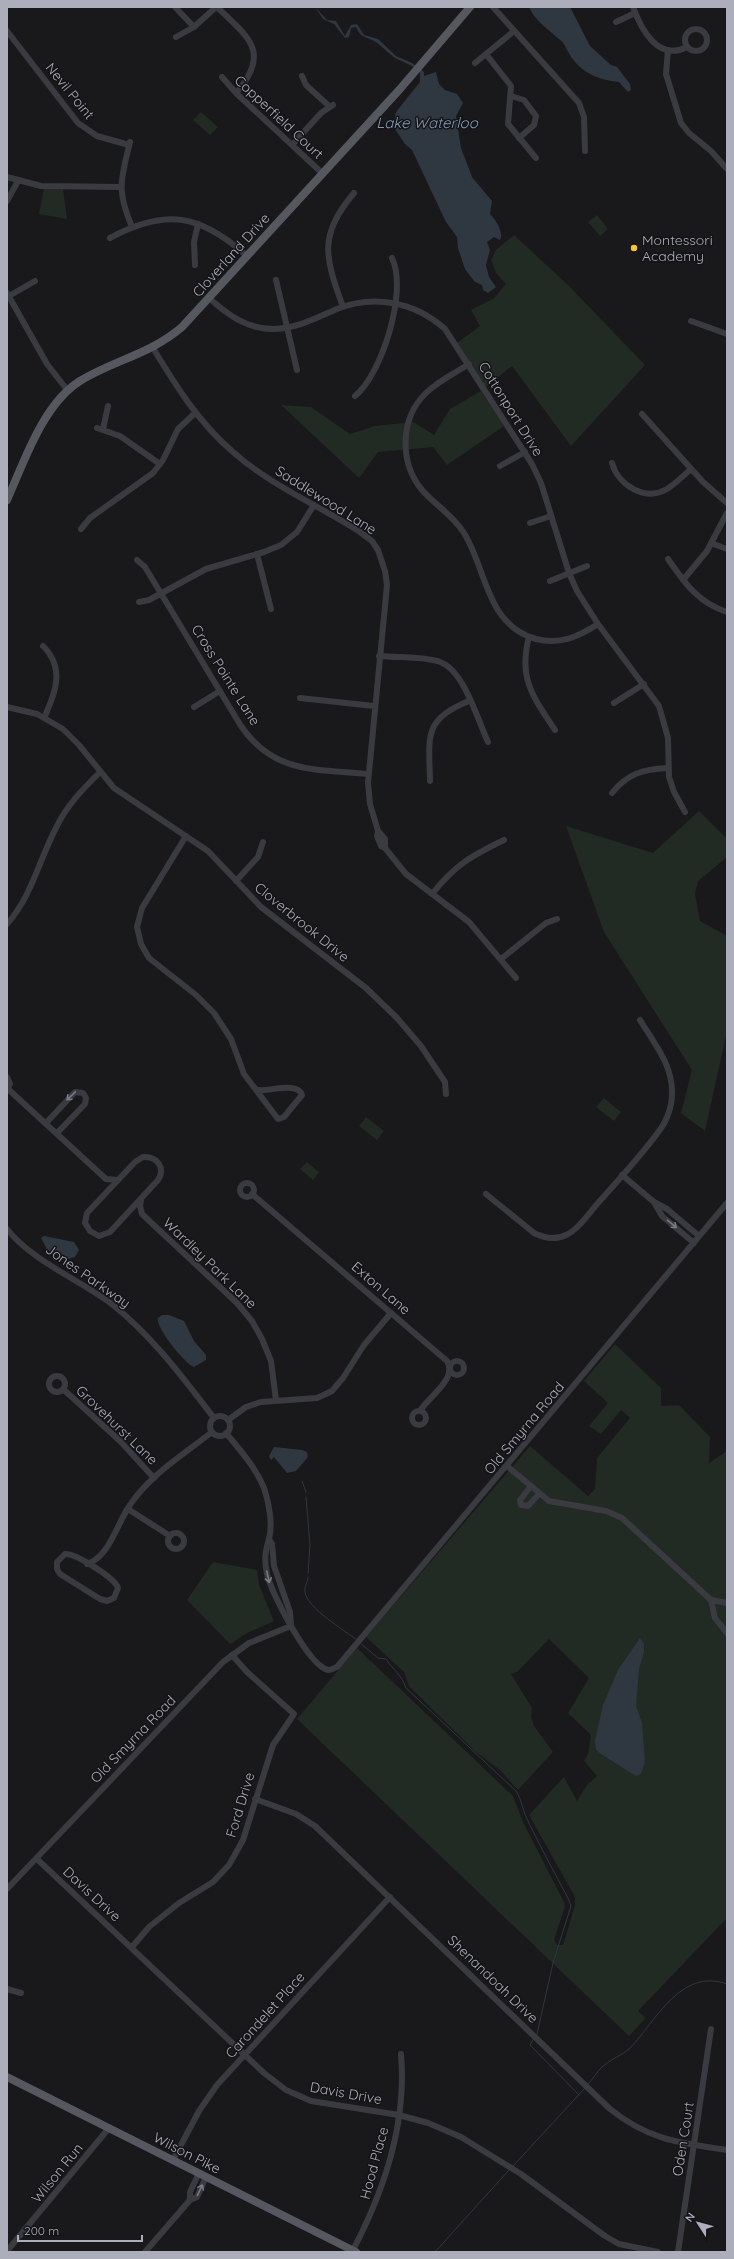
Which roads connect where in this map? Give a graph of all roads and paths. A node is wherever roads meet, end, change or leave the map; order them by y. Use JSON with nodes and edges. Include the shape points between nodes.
{"nodes":[{"id":1,"x":175,"y":7,"type":"edge"},
{"id":2,"x":216,"y":7,"type":"edge"},
{"id":3,"x":470,"y":7,"type":"edge"},
{"id":4,"x":493,"y":7,"type":"edge"},
{"id":5,"x":634,"y":10,"type":"edge"},
{"id":6,"x":616,"y":22,"type":"dead end"},
{"id":7,"x":194,"y":27,"type":"junction"},
{"id":8,"x":7,"y":31,"type":"edge"},
{"id":9,"x":514,"y":31,"type":"junction"},
{"id":10,"x":176,"y":37,"type":"dead end"},
{"id":11,"x":687,"y":47,"type":"dead end"},
{"id":12,"x":668,"y":50,"type":"junction"},
{"id":13,"x":486,"y":54,"type":"junction"},
{"id":14,"x":475,"y":63,"type":"dead end"},
{"id":15,"x":302,"y":76,"type":"dead end"},
{"id":16,"x":222,"y":77,"type":"dead end"},
{"id":17,"x":236,"y":93,"type":"junction"},
{"id":18,"x":511,"y":96,"type":"junction"},
{"id":19,"x":519,"y":138,"type":"junction"},
{"id":20,"x":292,"y":145,"type":"junction"},
{"id":21,"x":586,"y":151,"type":"dead end"},
{"id":22,"x":536,"y":158,"type":"dead end"},
{"id":23,"x":727,"y":169,"type":"edge"},
{"id":24,"x":322,"y":173,"type":"junction"},
{"id":25,"x":7,"y":177,"type":"edge"},
{"id":26,"x":18,"y":181,"type":"junction"},
{"id":27,"x":120,"y":187,"type":"junction"},
{"id":28,"x":354,"y":193,"type":"dead end"},
{"id":29,"x":7,"y":201,"type":"edge"},
{"id":30,"x":198,"y":224,"type":"junction"},
{"id":31,"x":132,"y":227,"type":"junction"},
{"id":32,"x":110,"y":238,"type":"dead end"},
{"id":33,"x":247,"y":256,"type":"junction"},
{"id":34,"x":392,"y":258,"type":"dead end"},
{"id":35,"x":195,"y":265,"type":"dead end"},
{"id":36,"x":276,"y":280,"type":"dead end"},
{"id":37,"x":35,"y":281,"type":"dead end"},
{"id":38,"x":8,"y":294,"type":"edge"},
{"id":39,"x":209,"y":298,"type":"junction"},
{"id":40,"x":395,"y":303,"type":"junction"},
{"id":41,"x":343,"y":307,"type":"junction"},
{"id":42,"x":691,"y":321,"type":"dead end"},
{"id":43,"x":288,"y":328,"type":"junction"},
{"id":44,"x":727,"y":334,"type":"edge"},
{"id":45,"x":153,"y":348,"type":"junction"},
{"id":46,"x":469,"y":364,"type":"junction"},
{"id":47,"x":297,"y":370,"type":"dead end"},
{"id":48,"x":68,"y":391,"type":"junction"},
{"id":49,"x":355,"y":396,"type":"dead end"},
{"id":50,"x":108,"y":406,"type":"dead end"},
{"id":51,"x":195,"y":413,"type":"junction"},
{"id":52,"x":642,"y":414,"type":"dead end"},
{"id":53,"x":525,"y":452,"type":"junction"},
{"id":54,"x":612,"y":463,"type":"dead end"},
{"id":55,"x":160,"y":464,"type":"junction"},
{"id":56,"x":500,"y":466,"type":"dead end"},
{"id":57,"x":691,"y":469,"type":"junction"},
{"id":58,"x":7,"y":500,"type":"edge"},
{"id":59,"x":727,"y":503,"type":"edge"},
{"id":60,"x":314,"y":505,"type":"junction"},
{"id":61,"x":727,"y":513,"type":"edge"},
{"id":62,"x":551,"y":516,"type":"junction"},
{"id":63,"x":530,"y":523,"type":"dead end"},
{"id":64,"x":81,"y":529,"type":"dead end"},
{"id":65,"x":711,"y":543,"type":"junction"},
{"id":66,"x":727,"y":549,"type":"edge"},
{"id":67,"x":257,"y":554,"type":"junction"},
{"id":68,"x":668,"y":559,"type":"dead end"},
{"id":69,"x":137,"y":560,"type":"dead end"},
{"id":70,"x":587,"y":566,"type":"dead end"},
{"id":71,"x":569,"y":573,"type":"junction"},
{"id":72,"x":683,"y":580,"type":"junction"},
{"id":73,"x":550,"y":581,"type":"dead end"},
{"id":74,"x":162,"y":593,"type":"junction"},
{"id":75,"x":139,"y":602,"type":"dead end"},
{"id":76,"x":271,"y":609,"type":"dead end"},
{"id":77,"x":727,"y":612,"type":"edge"},
{"id":78,"x":598,"y":624,"type":"junction"},
{"id":79,"x":530,"y":637,"type":"junction"},
{"id":80,"x":43,"y":646,"type":"dead end"},
{"id":81,"x":380,"y":656,"type":"junction"},
{"id":82,"x":644,"y":684,"type":"junction"},
{"id":83,"x":220,"y":691,"type":"junction"},
{"id":84,"x":300,"y":698,"type":"dead end"},
{"id":85,"x":469,"y":700,"type":"junction"},
{"id":86,"x":614,"y":703,"type":"dead end"},
{"id":87,"x":374,"y":706,"type":"junction"},
{"id":88,"x":7,"y":707,"type":"edge"},
{"id":89,"x":194,"y":707,"type":"dead end"},
{"id":90,"x":44,"y":718,"type":"junction"},
{"id":91,"x":555,"y":730,"type":"dead end"},
{"id":92,"x":488,"y":742,"type":"dead end"},
{"id":93,"x":667,"y":768,"type":"junction"},
{"id":94,"x":100,"y":772,"type":"junction"},
{"id":95,"x":368,"y":774,"type":"junction"},
{"id":96,"x":430,"y":781,"type":"dead end"},
{"id":97,"x":612,"y":794,"type":"dead end"},
{"id":98,"x":685,"y":812,"type":"dead end"},
{"id":99,"x":186,"y":836,"type":"junction"},
{"id":100,"x":504,"y":840,"type":"dead end"},
{"id":101,"x":263,"y":842,"type":"dead end"},
{"id":102,"x":236,"y":881,"type":"junction"},
{"id":103,"x":432,"y":894,"type":"junction"},
{"id":104,"x":556,"y":920,"type":"dead end"},
{"id":105,"x":7,"y":924,"type":"edge"},
{"id":106,"x":501,"y":959,"type":"junction"},
{"id":107,"x":516,"y":978,"type":"dead end"},
{"id":108,"x":640,"y":1020,"type":"dead end"},
{"id":109,"x":7,"y":1077,"type":"edge"},
{"id":110,"x":7,"y":1089,"type":"edge"},
{"id":111,"x":258,"y":1090,"type":"junction"},
{"id":112,"x":446,"y":1094,"type":"dead end"},
{"id":113,"x":46,"y":1123,"type":"junction"},
{"id":114,"x":57,"y":1133,"type":"junction"},
{"id":115,"x":622,"y":1175,"type":"junction"},
{"id":116,"x":106,"y":1179,"type":"junction"},
{"id":117,"x":118,"y":1180,"type":"junction"},
{"id":118,"x":107,"y":1192,"type":"junction"},
{"id":119,"x":252,"y":1194,"type":"dead end"},
{"id":120,"x":486,"y":1194,"type":"dead end"},
{"id":121,"x":141,"y":1200,"type":"junction"},
{"id":122,"x":654,"y":1202,"type":"junction"},
{"id":123,"x":727,"y":1203,"type":"edge"},
{"id":124,"x":128,"y":1213,"type":"junction"},
{"id":125,"x":142,"y":1214,"type":"junction"},
{"id":126,"x":7,"y":1229,"type":"edge"},
{"id":127,"x":699,"y":1236,"type":"junction"},
{"id":128,"x":694,"y":1243,"type":"junction"},
{"id":129,"x":391,"y":1313,"type":"junction"},
{"id":130,"x":63,"y":1389,"type":"dead end"},
{"id":131,"x":276,"y":1400,"type":"junction"},
{"id":132,"x":420,"y":1412,"type":"dead end"},
{"id":133,"x":214,"y":1418,"type":"junction"},
{"id":134,"x":228,"y":1420,"type":"junction"},
{"id":135,"x":212,"y":1432,"type":"junction"},
{"id":136,"x":226,"y":1434,"type":"junction"},
{"id":137,"x":507,"y":1466,"type":"junction"},
{"id":138,"x":154,"y":1478,"type":"junction"},
{"id":139,"x":531,"y":1486,"type":"junction"},
{"id":140,"x":539,"y":1494,"type":"junction"},
{"id":141,"x":128,"y":1509,"type":"junction"},
{"id":142,"x":170,"y":1536,"type":"dead end"},
{"id":143,"x":269,"y":1539,"type":"junction"},
{"id":144,"x":98,"y":1558,"type":"junction"},
{"id":145,"x":87,"y":1564,"type":"junction"},
{"id":146,"x":100,"y":1571,"type":"junction"},
{"id":147,"x":711,"y":1600,"type":"junction"},
{"id":148,"x":727,"y":1603,"type":"edge"},
{"id":149,"x":291,"y":1626,"type":"junction"},
{"id":150,"x":727,"y":1633,"type":"edge"},
{"id":151,"x":232,"y":1655,"type":"junction"},
{"id":152,"x":255,"y":1799,"type":"junction"},
{"id":153,"x":37,"y":1859,"type":"junction"},
{"id":154,"x":7,"y":1889,"type":"edge"},
{"id":155,"x":390,"y":1897,"type":"junction"},
{"id":156,"x":132,"y":1947,"type":"junction"},
{"id":157,"x":7,"y":1989,"type":"edge"},
{"id":158,"x":21,"y":1993,"type":"dead end"},
{"id":159,"x":711,"y":2029,"type":"dead end"},
{"id":160,"x":402,"y":2054,"type":"dead end"},
{"id":161,"x":244,"y":2055,"type":"junction"},
{"id":162,"x":7,"y":2077,"type":"edge"},
{"id":163,"x":399,"y":2115,"type":"junction"},
{"id":164,"x":110,"y":2128,"type":"junction"},
{"id":165,"x":695,"y":2145,"type":"junction"},
{"id":166,"x":727,"y":2150,"type":"edge"},
{"id":167,"x":173,"y":2160,"type":"junction"},
{"id":168,"x":202,"y":2175,"type":"junction"},
{"id":169,"x":7,"y":2251,"type":"edge"},
{"id":170,"x":354,"y":2251,"type":"edge"},
{"id":171,"x":145,"y":2252,"type":"edge"},
{"id":172,"x":658,"y":2252,"type":"edge"},
{"id":173,"x":678,"y":2252,"type":"edge"}],
"edges":[{"from":1,"to":7,"type":"street"},
{"from":2,"to":7,"type":"street"},
{"from":2,"to":17,"type":"street","via":[[246,36],[254,52],[250,74]]},
{"from":3,"to":24,"type":"main road","name":"Cloverland Drive"},
{"from":4,"to":9,"type":"street"},
{"from":5,"to":6,"type":"street"},
{"from":5,"to":12,"type":"street","via":[[646,36],[657,46]]},
{"from":7,"to":10,"type":"street"},
{"from":8,"to":27,"type":"street","name":"Nevil Point","via":[[78,123],[98,136],[129,144]]},
{"from":9,"to":13,"type":"street"},
{"from":9,"to":21,"type":"street","via":[[579,103],[584,117]]},
{"from":11,"to":12,"type":"street"},
{"from":12,"to":23,"type":"street","via":[[666,74],[681,122]]},
{"from":13,"to":14,"type":"street"},
{"from":13,"to":18,"type":"street","via":[[509,83]]},
{"from":15,"to":20,"type":"street","via":[[306,85],[331,105]]},
{"from":16,"to":17,"type":"street","name":"Copperfield Court"},
{"from":17,"to":20,"type":"street","name":"Copperfield Court"},
{"from":18,"to":19,"type":"street","via":[[507,121]]},
{"from":18,"to":19,"type":"street","via":[[524,100],[536,116],[534,126]]},
{"from":19,"to":22,"type":"street"},
{"from":20,"to":24,"type":"street","name":"Copperfield Court"},
{"from":24,"to":33,"type":"main road","name":"Cloverland Drive"},
{"from":25,"to":26,"type":"street"},
{"from":26,"to":27,"type":"street","via":[[48,186]]},
{"from":26,"to":29,"type":"street"},
{"from":27,"to":31,"type":"street","via":[[122,204]]},
{"from":28,"to":41,"type":"street","via":[[337,217],[328,242],[329,267]]},
{"from":30,"to":31,"type":"street","via":[[165,219]]},
{"from":30,"to":33,"type":"street","via":[[225,237]]},
{"from":30,"to":35,"type":"street","via":[[194,242]]},
{"from":31,"to":32,"type":"street"},
{"from":33,"to":39,"type":"main road","name":"Cloverland Drive"},
{"from":34,"to":40,"type":"street","via":[[396,268]]},
{"from":36,"to":43,"type":"street"},
{"from":37,"to":38,"type":"street"},
{"from":38,"to":48,"type":"street","via":[[47,364]]},
{"from":39,"to":43,"type":"street","name":"Cottonport Drive","via":[[227,314],[246,324],[271,329]]},
{"from":39,"to":45,"type":"main road","name":"Cloverland Drive","via":[[182,327]]},
{"from":40,"to":41,"type":"street","name":"Cottonport Drive","via":[[367,301]]},
{"from":40,"to":46,"type":"street","name":"Cottonport Drive","via":[[422,313],[440,325]]},
{"from":40,"to":49,"type":"street","via":[[378,363],[367,384]]},
{"from":41,"to":43,"type":"street","name":"Cottonport Drive"},
{"from":42,"to":44,"type":"street"},
{"from":43,"to":47,"type":"street"},
{"from":45,"to":48,"type":"main road","name":"Cloverland Drive","via":[[88,377]]},
{"from":45,"to":51,"type":"street","name":"Saddlewood Lane"},
{"from":46,"to":53,"type":"street","name":"Cottonport Drive"},
{"from":46,"to":79,"type":"street","via":[[430,389],[416,406],[406,435],[407,461],[412,476],[420,487],[464,533],[500,615],[512,628]]},
{"from":48,"to":58,"type":"main road","name":"Cloverland Drive","via":[[47,417]]},
{"from":50,"to":55,"type":"street","via":[[100,429],[122,437]]},
{"from":51,"to":55,"type":"street","via":[[175,432]]},
{"from":51,"to":60,"type":"street","name":"Saddlewood Lane","via":[[241,459]]},
{"from":52,"to":57,"type":"street"},
{"from":53,"to":56,"type":"street"},
{"from":53,"to":62,"type":"street","name":"Cottonport Drive","via":[[541,483]]},
{"from":54,"to":57,"type":"street","via":[[627,485],[645,494],[667,489]]},
{"from":55,"to":64,"type":"street","via":[[147,478],[87,521]]},
{"from":57,"to":59,"type":"street"},
{"from":60,"to":67,"type":"street","via":[[293,536],[276,547]]},
{"from":60,"to":81,"type":"street","name":"Saddlewood Lane","via":[[364,535],[373,542],[380,554],[387,588]]},
{"from":61,"to":65,"type":"street"},
{"from":62,"to":63,"type":"street"},
{"from":62,"to":71,"type":"street","name":"Cottonport Drive"},
{"from":65,"to":66,"type":"street"},
{"from":65,"to":72,"type":"street"},
{"from":67,"to":74,"type":"street","via":[[209,567]]},
{"from":67,"to":76,"type":"street"},
{"from":68,"to":72,"type":"street"},
{"from":69,"to":74,"type":"street","name":"Cross Pointe Lane","via":[[144,565]]},
{"from":70,"to":71,"type":"street"},
{"from":71,"to":73,"type":"street"},
{"from":71,"to":78,"type":"street","name":"Cottonport Drive","via":[[583,602]]},
{"from":72,"to":77,"type":"street","via":[[700,599]]},
{"from":74,"to":75,"type":"street"},
{"from":74,"to":83,"type":"street","name":"Cross Pointe Lane"},
{"from":78,"to":79,"type":"street","via":[[579,636],[566,640],[545,641]]},
{"from":78,"to":82,"type":"street","name":"Cottonport Drive"},
{"from":79,"to":91,"type":"street","via":[[525,656],[526,675],[537,701]]},
{"from":80,"to":90,"type":"street","via":[[53,658],[56,674],[54,694]]},
{"from":81,"to":85,"type":"street","via":[[436,661],[448,666],[459,677]]},
{"from":81,"to":87,"type":"street","name":"Saddlewood Lane"},
{"from":82,"to":86,"type":"street"},
{"from":82,"to":93,"type":"street","name":"Cottonport Drive","via":[[659,706],[667,731]]},
{"from":83,"to":89,"type":"street"},
{"from":83,"to":95,"type":"street","name":"Cross Pointe Lane","via":[[252,740],[282,762],[305,768]]},
{"from":84,"to":87,"type":"street"},
{"from":85,"to":92,"type":"street"},
{"from":85,"to":96,"type":"street","via":[[447,711],[433,728],[429,741]]},
{"from":87,"to":95,"type":"street","name":"Saddlewood Lane"},
{"from":88,"to":90,"type":"street","name":"Cloverbrook Drive"},
{"from":90,"to":94,"type":"street","name":"Cloverbrook Drive","via":[[70,736]]},
{"from":93,"to":97,"type":"street","via":[[634,774],[622,782]]},
{"from":93,"to":98,"type":"street","name":"Cottonport Drive","via":[[672,787]]},
{"from":94,"to":99,"type":"street","name":"Cloverbrook Drive","via":[[124,796]]},
{"from":94,"to":105,"type":"street","via":[[62,816],[29,891]]},
{"from":95,"to":103,"type":"street","name":"Saddlewood Lane","via":[[370,804],[379,841],[400,868]]},
{"from":99,"to":102,"type":"street","name":"Cloverbrook Drive","via":[[210,853]]},
{"from":99,"to":111,"type":"street","via":[[143,906],[138,936],[149,958],[196,995],[219,1020],[232,1043],[244,1074]]},
{"from":100,"to":103,"type":"street","via":[[462,862]]},
{"from":101,"to":102,"type":"street","via":[[258,857]]},
{"from":102,"to":112,"type":"street","name":"Cloverbrook Drive","via":[[261,907],[360,983],[393,1013],[434,1064],[445,1082]]},
{"from":103,"to":106,"type":"street","name":"Saddlewood Lane","via":[[469,922]]},
{"from":104,"to":106,"type":"street","via":[[546,923]]},
{"from":106,"to":107,"type":"street","name":"Saddlewood Lane"},
{"from":108,"to":115,"type":"street","via":[[666,1062],[672,1094],[668,1114],[660,1131]]},
{"from":109,"to":110,"type":"street","via":[[10,1084]]},
{"from":110,"to":113,"type":"street"},
{"from":111,"to":111,"type":"street","via":[[279,1120],[302,1095],[298,1090],[289,1088]]},
{"from":113,"to":114,"type":"street"},
{"from":114,"to":113,"type":"street","one_way":true,"via":[[85,1104],[86,1098],[83,1093],[75,1092]]},
{"from":114,"to":116,"type":"street"},
{"from":115,"to":120,"type":"street","via":[[576,1227],[566,1235],[558,1237],[542,1237],[534,1233]]},
{"from":115,"to":122,"type":"street"},
{"from":116,"to":117,"type":"street"},
{"from":116,"to":118,"type":"street"},
{"from":117,"to":118,"type":"street"},
{"from":117,"to":121,"type":"street","via":[[139,1158],[156,1160],[161,1167],[160,1177]]},
{"from":118,"to":124,"type":"street","via":[[86,1216],[85,1223],[90,1231],[99,1236],[108,1234]]},
{"from":119,"to":129,"type":"street","name":"Exton Lane"},
{"from":121,"to":124,"type":"street"},
{"from":121,"to":125,"type":"street","name":"Wardley Park Lane"},
{"from":122,"to":127,"type":"street","via":[[668,1209]]},
{"from":122,"to":128,"type":"street","one_way":true,"via":[[662,1216]]},
{"from":123,"to":127,"type":"street","name":"Old Smyrna Road"},
{"from":124,"to":125,"type":"street","name":"Wardley Park Lane"},
{"from":125,"to":131,"type":"street","name":"Wardley Park Lane","via":[[250,1318],[269,1357]]},
{"from":126,"to":133,"type":"street","name":"Jones Parkway","via":[[32,1252],[99,1295],[146,1334]]},
{"from":127,"to":128,"type":"street","name":"Old Smyrna Road"},
{"from":128,"to":137,"type":"street","name":"Old Smyrna Road"},
{"from":129,"to":131,"type":"street","via":[[364,1345],[332,1391],[317,1398]]},
{"from":129,"to":132,"type":"street","name":"Exton Lane","via":[[447,1361],[450,1368],[447,1379]]},
{"from":130,"to":138,"type":"street","name":"Grovehurst Lane","via":[[120,1441]]},
{"from":131,"to":134,"type":"street","via":[[250,1406]]},
{"from":133,"to":134,"type":"street","via":[[221,1416]]},
{"from":133,"to":135,"type":"street","via":[[210,1426]]},
{"from":134,"to":136,"type":"street","via":[[230,1428]]},
{"from":135,"to":136,"type":"street","via":[[217,1435]]},
{"from":135,"to":138,"type":"street"},
{"from":136,"to":143,"type":"street","via":[[256,1471],[264,1488],[269,1507]]},
{"from":137,"to":139,"type":"street"},
{"from":137,"to":149,"type":"street","name":"Old Smyrna Road","via":[[337,1667],[331,1670],[324,1668]]},
{"from":138,"to":141,"type":"street"},
{"from":139,"to":140,"type":"street"},
{"from":139,"to":140,"type":"street","via":[[520,1500],[521,1505],[528,1506]]},
{"from":140,"to":147,"type":"street","via":[[556,1503],[615,1514],[629,1523],[668,1564]]},
{"from":141,"to":142,"type":"street"},
{"from":141,"to":144,"type":"street"},
{"from":143,"to":149,"type":"street","via":[[279,1584],[290,1612]]},
{"from":143,"to":149,"type":"street","one_way":true,"via":[[265,1554],[269,1583]]},
{"from":144,"to":145,"type":"street"},
{"from":144,"to":146,"type":"street"},
{"from":145,"to":146,"type":"street"},
{"from":145,"to":146,"type":"street","via":[[68,1554],[61,1556],[56,1565],[58,1572],[63,1576],[100,1599],[111,1600],[117,1593],[116,1584]]},
{"from":147,"to":148,"type":"street"},
{"from":147,"to":150,"type":"street","via":[[715,1618]]},
{"from":149,"to":151,"type":"street","name":"Old Smyrna Road","via":[[249,1643]]},
{"from":151,"to":152,"type":"street","name":"Ford Drive","via":[[294,1714],[273,1745]]},
{"from":151,"to":153,"type":"street","name":"Old Smyrna Road"},
{"from":152,"to":155,"type":"street","name":"Shenandoah Drive","via":[[305,1818]]},
{"from":152,"to":156,"type":"street","name":"Ford Drive","via":[[243,1840],[229,1865],[214,1882],[179,1903],[149,1927]]},
{"from":153,"to":154,"type":"street","name":"Old Smyrna Road"},
{"from":153,"to":156,"type":"street","name":"Davis Drive"},
{"from":155,"to":161,"type":"street","name":"Carondelet Place"},
{"from":155,"to":165,"type":"street","name":"Shenandoah Drive","via":[[610,2109],[634,2126],[659,2138]]},
{"from":156,"to":161,"type":"street","name":"Davis Drive"},
{"from":157,"to":158,"type":"street"},
{"from":159,"to":165,"type":"street","name":"Oden Court"},
{"from":160,"to":163,"type":"street","name":"Hood Place","via":[[403,2087]]},
{"from":161,"to":163,"type":"street","name":"Davis Drive","via":[[274,2082],[298,2096],[320,2103]]},
{"from":161,"to":167,"type":"street","name":"Carondelet Place","via":[[205,2102]]},
{"from":162,"to":164,"type":"main road","name":"Wilson Pike"},
{"from":163,"to":170,"type":"street","name":"Hood Place","via":[[382,2188]]},
{"from":163,"to":172,"type":"street","name":"Davis Drive","via":[[428,2123],[461,2137],[511,2168],[619,2244]]},
{"from":164,"to":167,"type":"main road","name":"Wilson Pike"},
{"from":164,"to":169,"type":"street","name":"Wilson Run"},
{"from":165,"to":166,"type":"street","name":"Shenandoah Drive"},
{"from":165,"to":173,"type":"street","name":"Oden Court"},
{"from":167,"to":168,"type":"main road","name":"Wilson Pike"},
{"from":168,"to":170,"type":"main road","name":"Wilson Pike"},
{"from":168,"to":171,"type":"street","via":[[197,2197],[190,2200]]}]}
